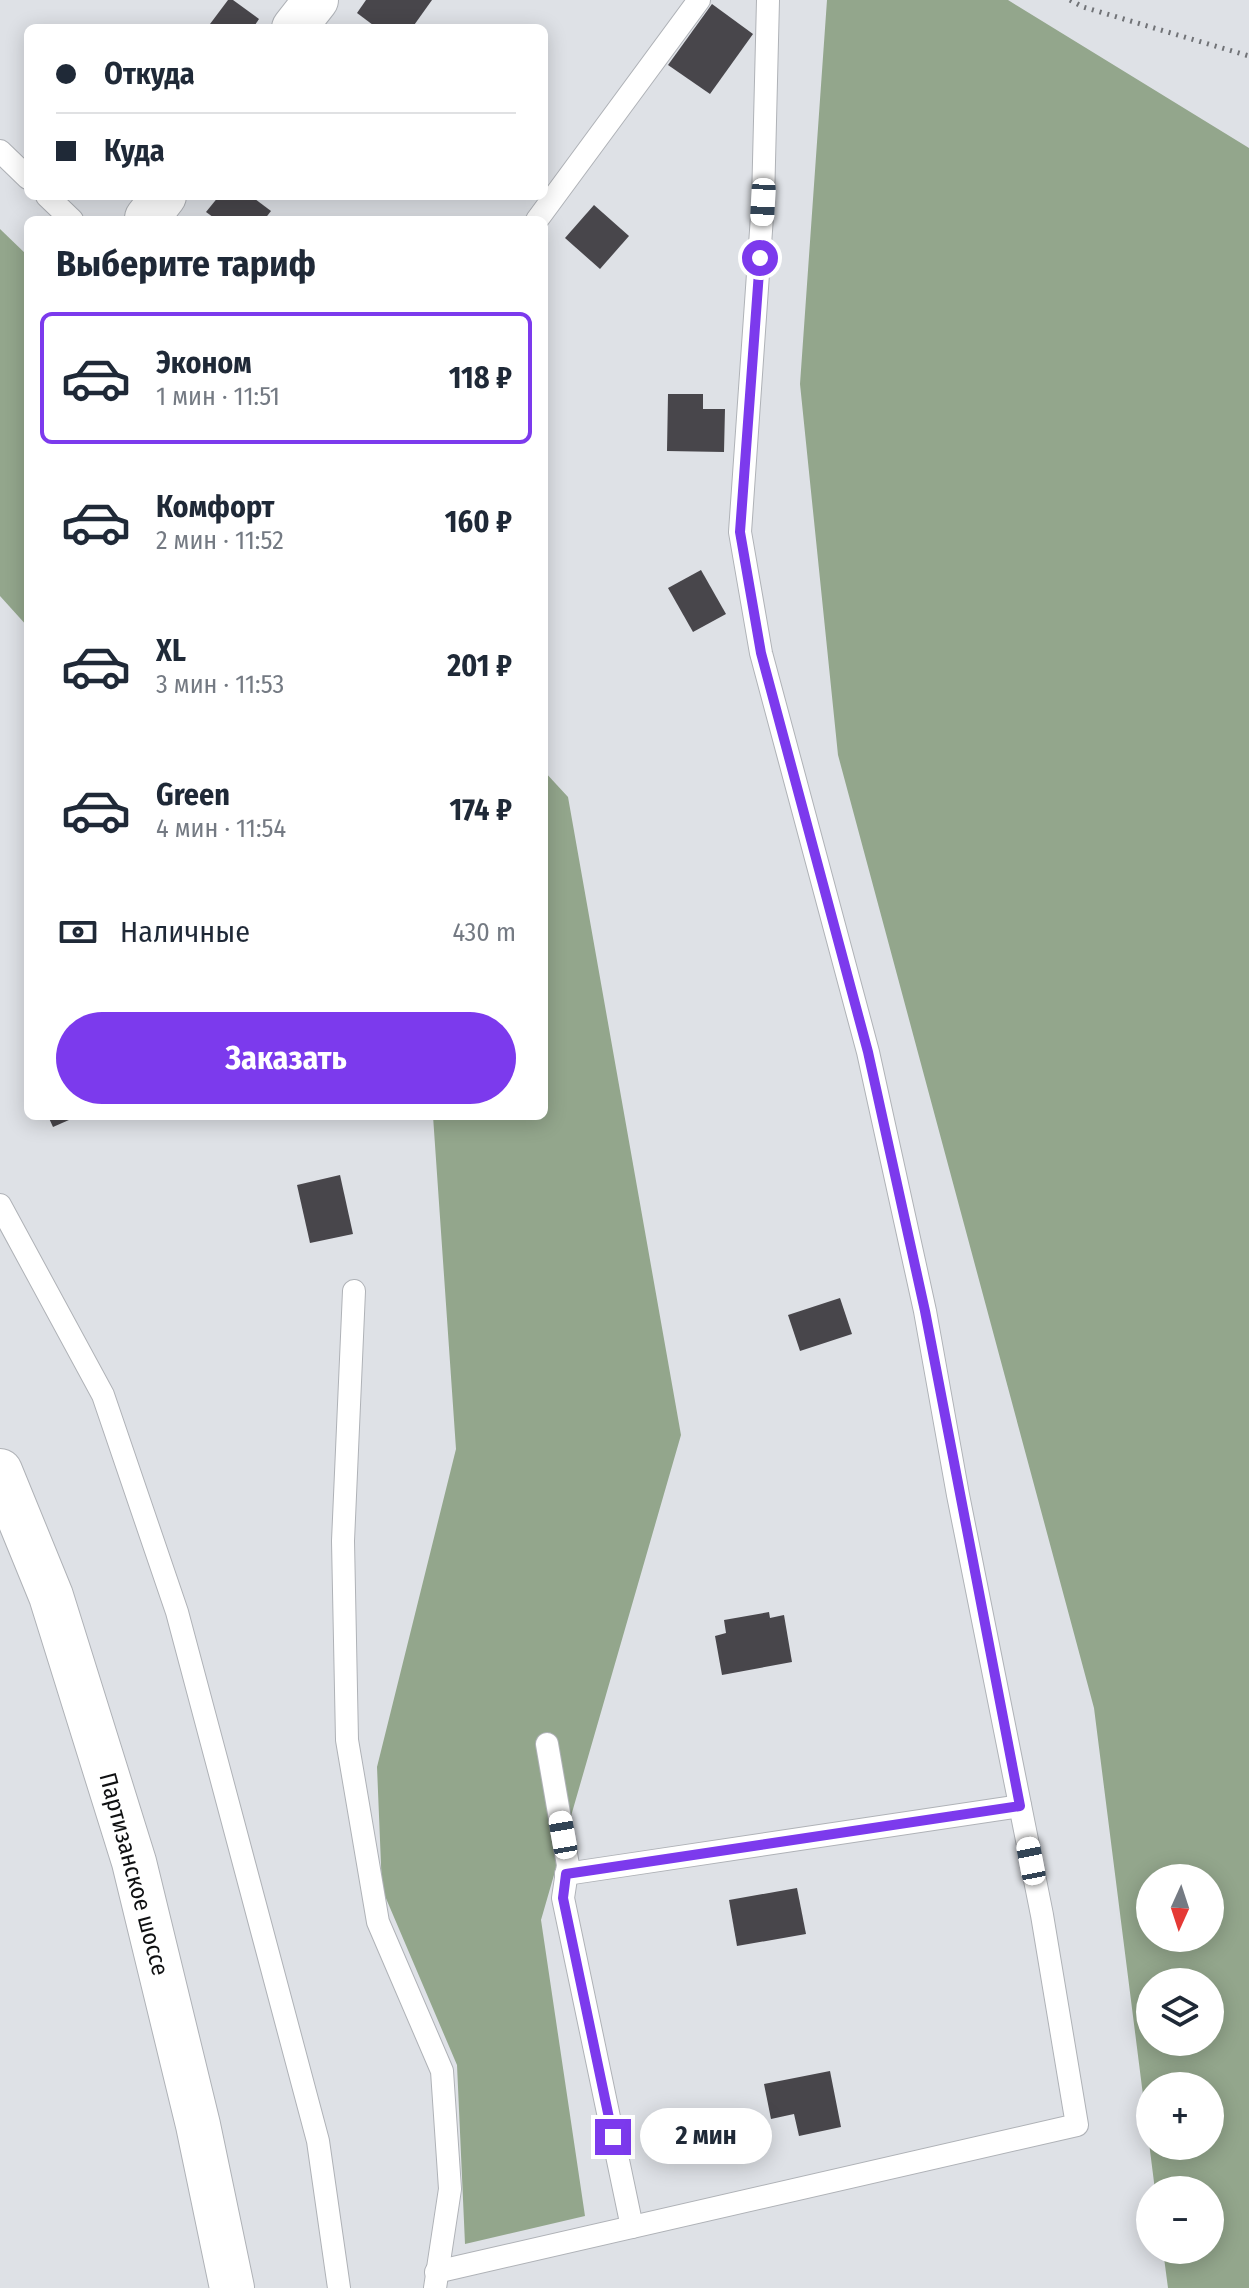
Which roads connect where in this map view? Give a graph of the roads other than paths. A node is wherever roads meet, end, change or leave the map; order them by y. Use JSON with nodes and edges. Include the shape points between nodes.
{"nodes":[{"id":1,"x":316,"y":0,"type":"edge"},
{"id":2,"x":699,"y":0,"type":"edge"},
{"id":3,"x":768,"y":0,"type":"edge"},
{"id":4,"x":297,"y":24,"type":"edge"},
{"id":5,"x":0,"y":151,"type":"edge"},
{"id":6,"x":24,"y":174,"type":"edge"},
{"id":7,"x":51,"y":200,"type":"edge"},
{"id":8,"x":68,"y":216,"type":"edge"},
{"id":9,"x":540,"y":216,"type":"edge"},
{"id":10,"x":0,"y":1205,"type":"edge"},
{"id":11,"x":354,"y":1291,"type":"dead end"},
{"id":12,"x":0,"y":1471,"type":"edge"},
{"id":13,"x":547,"y":1744,"type":"dead end"},
{"id":14,"x":1020,"y":1806,"type":"junction"},
{"id":15,"x":566,"y":1874,"type":"junction"},
{"id":16,"x":632,"y":2227,"type":"junction"},
{"id":17,"x":436,"y":2280,"type":"edge"},
{"id":18,"x":232,"y":2288,"type":"edge"},
{"id":19,"x":339,"y":2288,"type":"edge"}],
"edges":[{"from":1,"to":4,"type":"main road"},
{"from":2,"to":9,"type":"lane"},
{"from":3,"to":14,"type":"lane","via":[[763,202],[740,532],[761,653],[868,1052],[925,1311]]},
{"from":5,"to":6,"type":"lane"},
{"from":7,"to":8,"type":"lane"},
{"from":10,"to":19,"type":"lane","via":[[103,1395],[177,1612],[318,2141]]},
{"from":11,"to":17,"type":"lane","via":[[343,1541],[347,1740],[378,1922],[442,2071],[450,2189]]},
{"from":12,"to":18,"type":"main road","name":"Партизанское шоссе","via":[[51,1596],[134,1862]]},
{"from":13,"to":15,"type":"lane"},
{"from":14,"to":15,"type":"lane"},
{"from":14,"to":16,"type":"lane","via":[[1077,2125]]},
{"from":15,"to":16,"type":"lane","via":[[563,1898]]},
{"from":16,"to":17,"type":"lane"}]}
